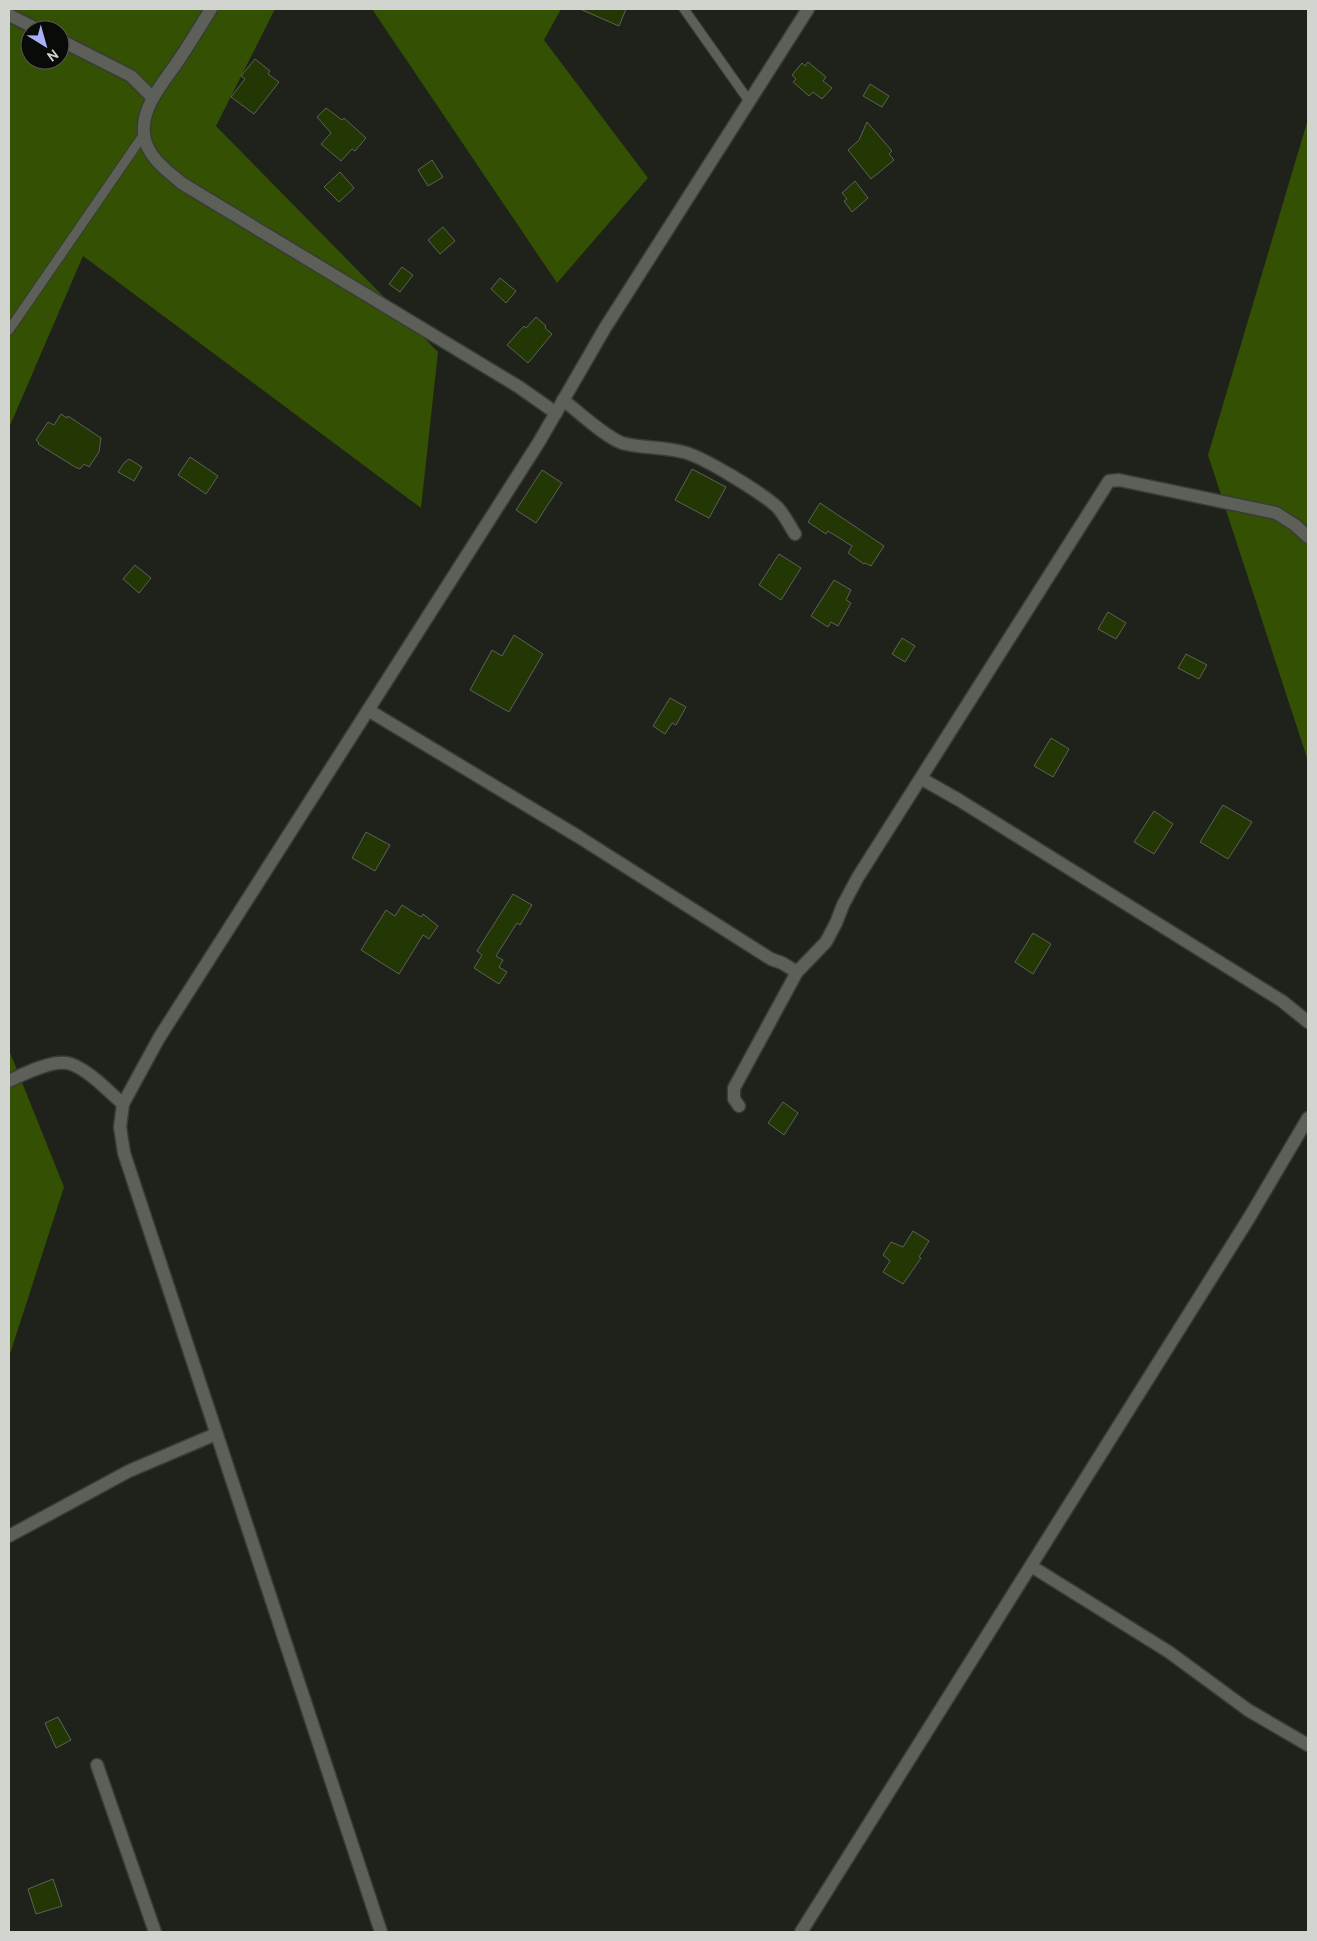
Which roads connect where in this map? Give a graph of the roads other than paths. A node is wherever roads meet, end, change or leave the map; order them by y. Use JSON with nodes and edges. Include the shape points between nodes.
{"nodes":[{"id":1,"x":211,"y":9,"type":"edge"},
{"id":2,"x":684,"y":9,"type":"edge"},
{"id":3,"x":808,"y":9,"type":"edge"},
{"id":4,"x":70,"y":45,"type":"edge"},
{"id":5,"x":152,"y":98,"type":"junction"},
{"id":6,"x":749,"y":101,"type":"junction"},
{"id":7,"x":144,"y":134,"type":"junction"},
{"id":8,"x":9,"y":330,"type":"edge"},
{"id":9,"x":563,"y":400,"type":"junction"},
{"id":10,"x":556,"y":413,"type":"junction"},
{"id":11,"x":795,"y":534,"type":"dead end"},
{"id":12,"x":1308,"y":537,"type":"edge"},
{"id":13,"x":368,"y":710,"type":"junction"},
{"id":14,"x":922,"y":779,"type":"junction"},
{"id":15,"x":797,"y":972,"type":"junction"},
{"id":16,"x":1308,"y":1022,"type":"edge"},
{"id":17,"x":9,"y":1081,"type":"edge"},
{"id":18,"x":123,"y":1104,"type":"junction"},
{"id":19,"x":739,"y":1106,"type":"dead end"},
{"id":20,"x":1308,"y":1118,"type":"edge"},
{"id":21,"x":216,"y":1434,"type":"junction"},
{"id":22,"x":9,"y":1536,"type":"edge"},
{"id":23,"x":1030,"y":1566,"type":"junction"},
{"id":24,"x":1308,"y":1745,"type":"edge"},
{"id":25,"x":97,"y":1765,"type":"dead end"},
{"id":26,"x":155,"y":1932,"type":"edge"},
{"id":27,"x":381,"y":1932,"type":"edge"},
{"id":28,"x":801,"y":1932,"type":"edge"}],
"edges":[{"from":1,"to":5,"type":"street"},
{"from":2,"to":6,"type":"lane"},
{"from":3,"to":6,"type":"street"},
{"from":4,"to":5,"type":"street","via":[[131,76]]},
{"from":5,"to":7,"type":"street","via":[[144,120]]},
{"from":6,"to":9,"type":"street"},
{"from":7,"to":8,"type":"lane"},
{"from":7,"to":10,"type":"street","via":[[147,146],[161,166],[183,184]]},
{"from":9,"to":10,"type":"street"},
{"from":9,"to":11,"type":"street","via":[[614,439],[700,458],[771,502]]},
{"from":10,"to":13,"type":"street"},
{"from":12,"to":14,"type":"street","via":[[1276,513],[1120,480],[1109,481]]},
{"from":13,"to":15,"type":"street"},
{"from":13,"to":18,"type":"street","via":[[159,1038]]},
{"from":14,"to":15,"type":"street","via":[[848,894],[826,942]]},
{"from":14,"to":16,"type":"street","via":[[1282,1002]]},
{"from":15,"to":19,"type":"street","via":[[734,1088],[734,1099]]},
{"from":17,"to":18,"type":"street","via":[[31,1070],[70,1063],[95,1079]]},
{"from":18,"to":21,"type":"street","via":[[120,1127],[124,1153]]},
{"from":20,"to":23,"type":"street","via":[[1249,1218]]},
{"from":21,"to":22,"type":"street","via":[[129,1472]]},
{"from":21,"to":27,"type":"street"},
{"from":23,"to":24,"type":"street","via":[[1168,1652],[1248,1710]]},
{"from":23,"to":28,"type":"street"},
{"from":25,"to":26,"type":"street"}]}
